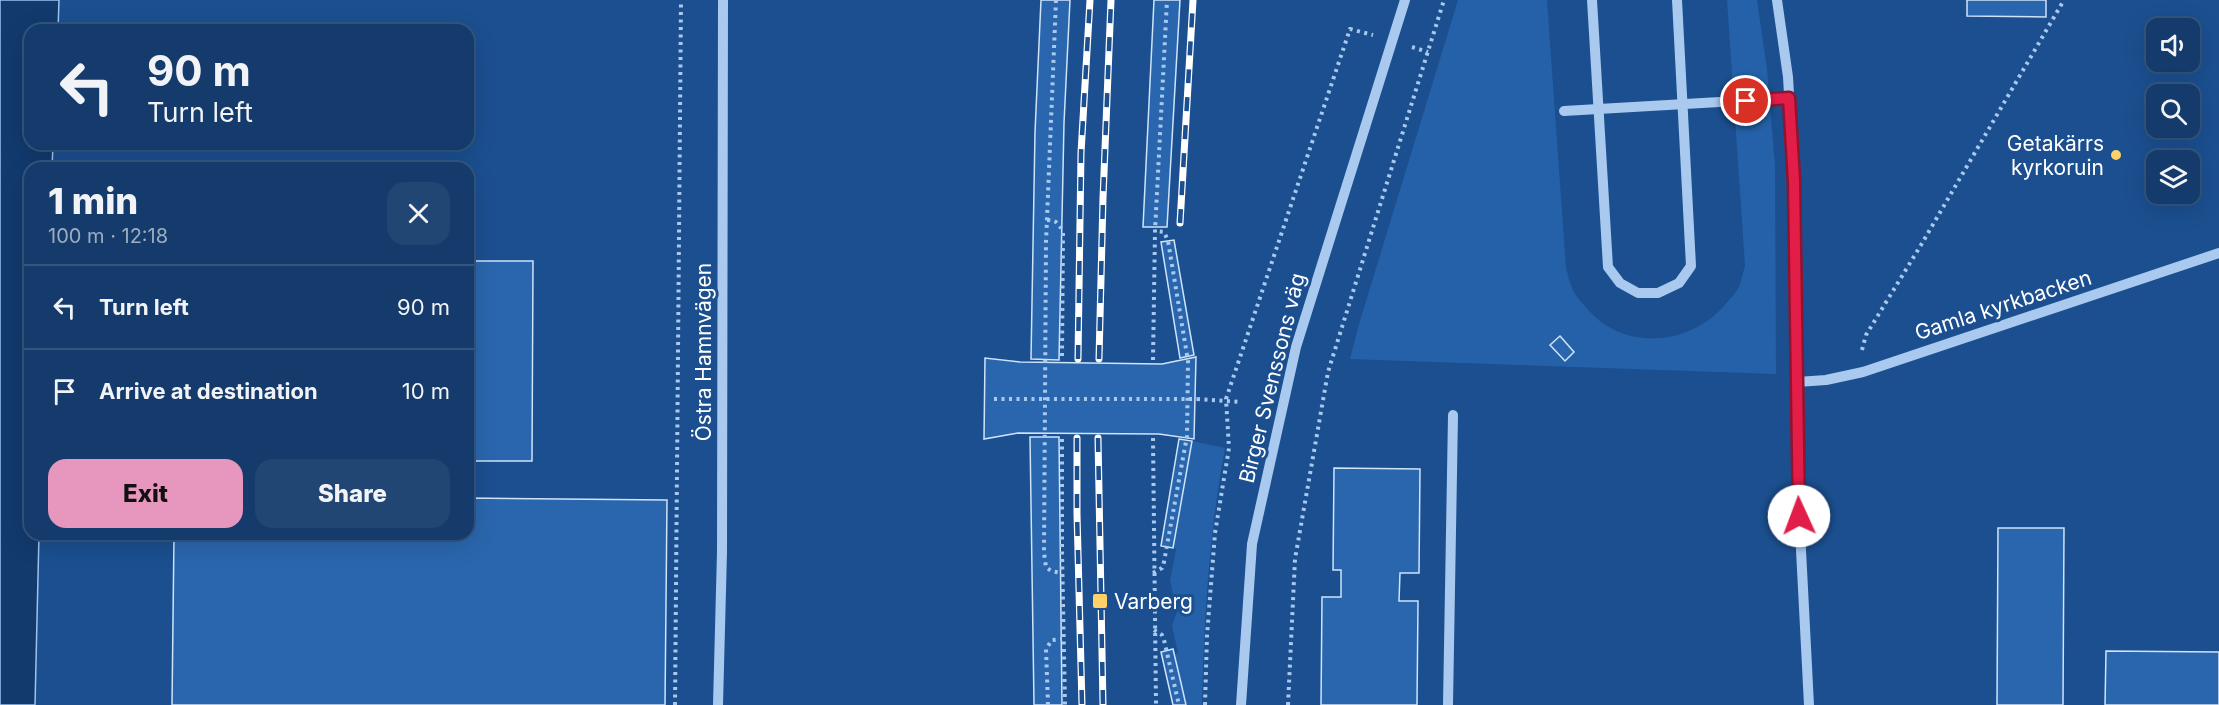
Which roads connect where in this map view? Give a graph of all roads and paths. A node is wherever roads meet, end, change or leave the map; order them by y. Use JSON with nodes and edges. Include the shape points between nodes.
{"nodes":[{"id":1,"x":681,"y":0,"type":"edge"},
{"id":2,"x":723,"y":0,"type":"edge"},
{"id":3,"x":1056,"y":0,"type":"edge"},
{"id":4,"x":1167,"y":0,"type":"edge"},
{"id":5,"x":1405,"y":0,"type":"edge"},
{"id":6,"x":1444,"y":0,"type":"edge"},
{"id":7,"x":1592,"y":0,"type":"edge"},
{"id":8,"x":1677,"y":0,"type":"edge"},
{"id":9,"x":1777,"y":0,"type":"edge"},
{"id":10,"x":2064,"y":0,"type":"edge"},
{"id":11,"x":1392,"y":41,"type":"junction"},
{"id":12,"x":1428,"y":52,"type":"junction"},
{"id":13,"x":1789,"y":98,"type":"junction"},
{"id":14,"x":1682,"y":105,"type":"junction"},
{"id":15,"x":1598,"y":109,"type":"junction"},
{"id":16,"x":1563,"y":111,"type":"dead end"},
{"id":17,"x":1047,"y":220,"type":"junction"},
{"id":18,"x":1155,"y":231,"type":"junction"},
{"id":19,"x":2219,"y":253,"type":"edge"},
{"id":20,"x":1062,"y":357,"type":"dead end"},
{"id":21,"x":1153,"y":360,"type":"dead end"},
{"id":22,"x":1863,"y":372,"type":"junction"},
{"id":23,"x":1797,"y":381,"type":"junction"},
{"id":24,"x":994,"y":399,"type":"dead end"},
{"id":25,"x":1044,"y":399,"type":"junction"},
{"id":26,"x":1187,"y":399,"type":"junction"},
{"id":27,"x":1226,"y":399,"type":"junction"},
{"id":28,"x":1241,"y":402,"type":"dead end"},
{"id":29,"x":1453,"y":415,"type":"dead end"},
{"id":30,"x":1153,"y":438,"type":"dead end"},
{"id":31,"x":1062,"y":439,"type":"dead end"},
{"id":32,"x":1062,"y":573,"type":"junction"},
{"id":33,"x":1153,"y":573,"type":"junction"},
{"id":34,"x":1154,"y":630,"type":"junction"},
{"id":35,"x":1062,"y":639,"type":"junction"},
{"id":36,"x":675,"y":705,"type":"edge"},
{"id":37,"x":718,"y":705,"type":"edge"},
{"id":38,"x":1048,"y":705,"type":"edge"},
{"id":39,"x":1065,"y":705,"type":"edge"},
{"id":40,"x":1156,"y":705,"type":"edge"},
{"id":41,"x":1179,"y":705,"type":"edge"},
{"id":42,"x":1205,"y":705,"type":"edge"},
{"id":43,"x":1241,"y":705,"type":"edge"},
{"id":44,"x":1288,"y":705,"type":"edge"},
{"id":45,"x":1448,"y":705,"type":"edge"},
{"id":46,"x":1809,"y":705,"type":"edge"}],
"edges":[{"from":1,"to":36,"type":"path"},
{"from":2,"to":37,"type":"street","name":"Östra Hamnvägen"},
{"from":3,"to":17,"type":"path"},
{"from":4,"to":18,"type":"path"},
{"from":5,"to":11,"type":"street","name":"Birger Svenssons väg"},
{"from":6,"to":12,"type":"path"},
{"from":7,"to":15,"type":"street"},
{"from":8,"to":14,"type":"street"},
{"from":9,"to":13,"type":"street"},
{"from":10,"to":22,"type":"path","via":[[1866,335]]},
{"from":11,"to":12,"type":"path"},
{"from":11,"to":27,"type":"path","via":[[1350,28]]},
{"from":11,"to":43,"type":"street","name":"Birger Svenssons väg","via":[[1296,346],[1252,544]]},
{"from":12,"to":44,"type":"path","via":[[1328,372],[1295,559]]},
{"from":13,"to":14,"type":"street"},
{"from":13,"to":23,"type":"street"},
{"from":14,"to":15,"type":"street"},
{"from":14,"to":15,"type":"street","via":[[1691,266],[1679,283],[1658,293],[1638,293],[1620,283],[1608,267]]},
{"from":15,"to":16,"type":"street"},
{"from":17,"to":20,"type":"path","via":[[1060,224],[1063,232]]},
{"from":17,"to":25,"type":"path"},
{"from":18,"to":21,"type":"path"},
{"from":18,"to":26,"type":"path","via":[[1164,232],[1168,241],[1188,361]]},
{"from":19,"to":22,"type":"street","name":"Gamla kyrkbacken"},
{"from":22,"to":23,"type":"street","name":"Gamla kyrkbacken"},
{"from":23,"to":46,"type":"street","via":[[1798,492]]},
{"from":24,"to":25,"type":"path","bridge":true},
{"from":25,"to":26,"type":"path","bridge":true},
{"from":25,"to":32,"type":"path","via":[[1044,553],[1046,567]]},
{"from":26,"to":27,"type":"path","bridge":true},
{"from":26,"to":33,"type":"path","via":[[1186,436],[1167,547],[1162,568]]},
{"from":27,"to":28,"type":"path"},
{"from":27,"to":42,"type":"path","via":[[1229,448],[1215,533]]},
{"from":29,"to":45,"type":"street"},
{"from":30,"to":33,"type":"path"},
{"from":31,"to":32,"type":"path"},
{"from":32,"to":35,"type":"path"},
{"from":33,"to":34,"type":"path"},
{"from":34,"to":40,"type":"path"},
{"from":34,"to":41,"type":"path","via":[[1164,640]]},
{"from":35,"to":38,"type":"path","via":[[1048,644]]},
{"from":35,"to":39,"type":"path"}]}
